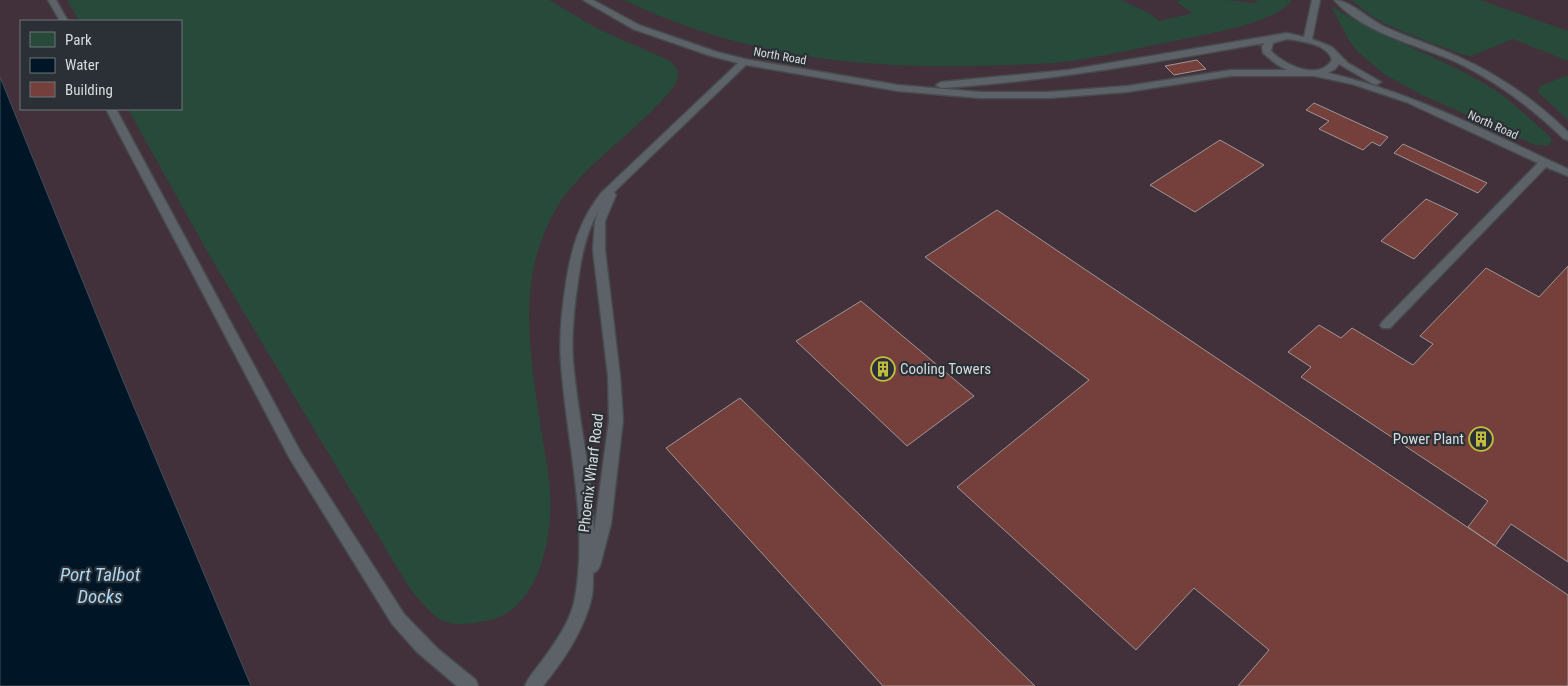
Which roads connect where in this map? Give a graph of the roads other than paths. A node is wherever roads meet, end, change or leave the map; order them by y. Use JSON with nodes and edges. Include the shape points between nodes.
{"nodes":[{"id":1,"x":52,"y":0,"type":"edge"},
{"id":2,"x":586,"y":0,"type":"edge"},
{"id":3,"x":1316,"y":0,"type":"edge"},
{"id":4,"x":1338,"y":0,"type":"edge"},
{"id":5,"x":63,"y":20,"type":"edge"},
{"id":6,"x":1277,"y":38,"type":"junction"},
{"id":7,"x":1308,"y":39,"type":"junction"},
{"id":8,"x":1329,"y":49,"type":"junction"},
{"id":9,"x":744,"y":62,"type":"junction"},
{"id":10,"x":1310,"y":72,"type":"junction"},
{"id":11,"x":898,"y":88,"type":"junction"},
{"id":12,"x":1408,"y":100,"type":"junction"},
{"id":13,"x":112,"y":110,"type":"edge"},
{"id":14,"x":1568,"y":137,"type":"edge"},
{"id":15,"x":1545,"y":162,"type":"junction"},
{"id":16,"x":632,"y":169,"type":"junction"},
{"id":17,"x":1568,"y":173,"type":"edge"},
{"id":18,"x":1386,"y":325,"type":"dead end"},
{"id":19,"x":583,"y":599,"type":"junction"},
{"id":20,"x":470,"y":686,"type":"edge"},
{"id":21,"x":533,"y":686,"type":"edge"}],
"edges":[{"from":1,"to":5,"type":"lane"},
{"from":2,"to":9,"type":"lane","name":"North Road","via":[[636,27]]},
{"from":3,"to":7,"type":"lane"},
{"from":4,"to":14,"type":"lane","via":[[1372,24],[1480,72],[1515,94]]},
{"from":6,"to":7,"type":"lane"},
{"from":6,"to":10,"type":"lane","via":[[1266,45],[1270,57],[1287,67]]},
{"from":6,"to":11,"type":"lane","via":[[1021,80]]},
{"from":7,"to":8,"type":"lane"},
{"from":8,"to":10,"type":"lane","via":[[1336,61],[1334,66]]},
{"from":8,"to":12,"type":"lane","via":[[1345,65]]},
{"from":9,"to":11,"type":"lane","name":"North Road"},
{"from":9,"to":16,"type":"lane"},
{"from":10,"to":11,"type":"lane","name":"North Road","via":[[1231,72],[1089,93],[980,95]]},
{"from":10,"to":12,"type":"lane","via":[[1356,82]]},
{"from":12,"to":15,"type":"lane","name":"North Road"},
{"from":13,"to":20,"type":"lane","via":[[300,463],[398,619],[441,664]]},
{"from":15,"to":17,"type":"lane","name":"North Road"},
{"from":15,"to":18,"type":"lane"},
{"from":16,"to":19,"type":"lane","name":"Phoenix Wharf Road","via":[[613,191],[600,222],[599,250],[616,420],[604,524]]},
{"from":16,"to":19,"type":"lane","via":[[592,211],[574,263],[568,304],[567,361],[586,511],[588,565]]},
{"from":19,"to":21,"type":"lane","name":"Phoenix Wharf Road","via":[[574,624],[552,662]]}]}
